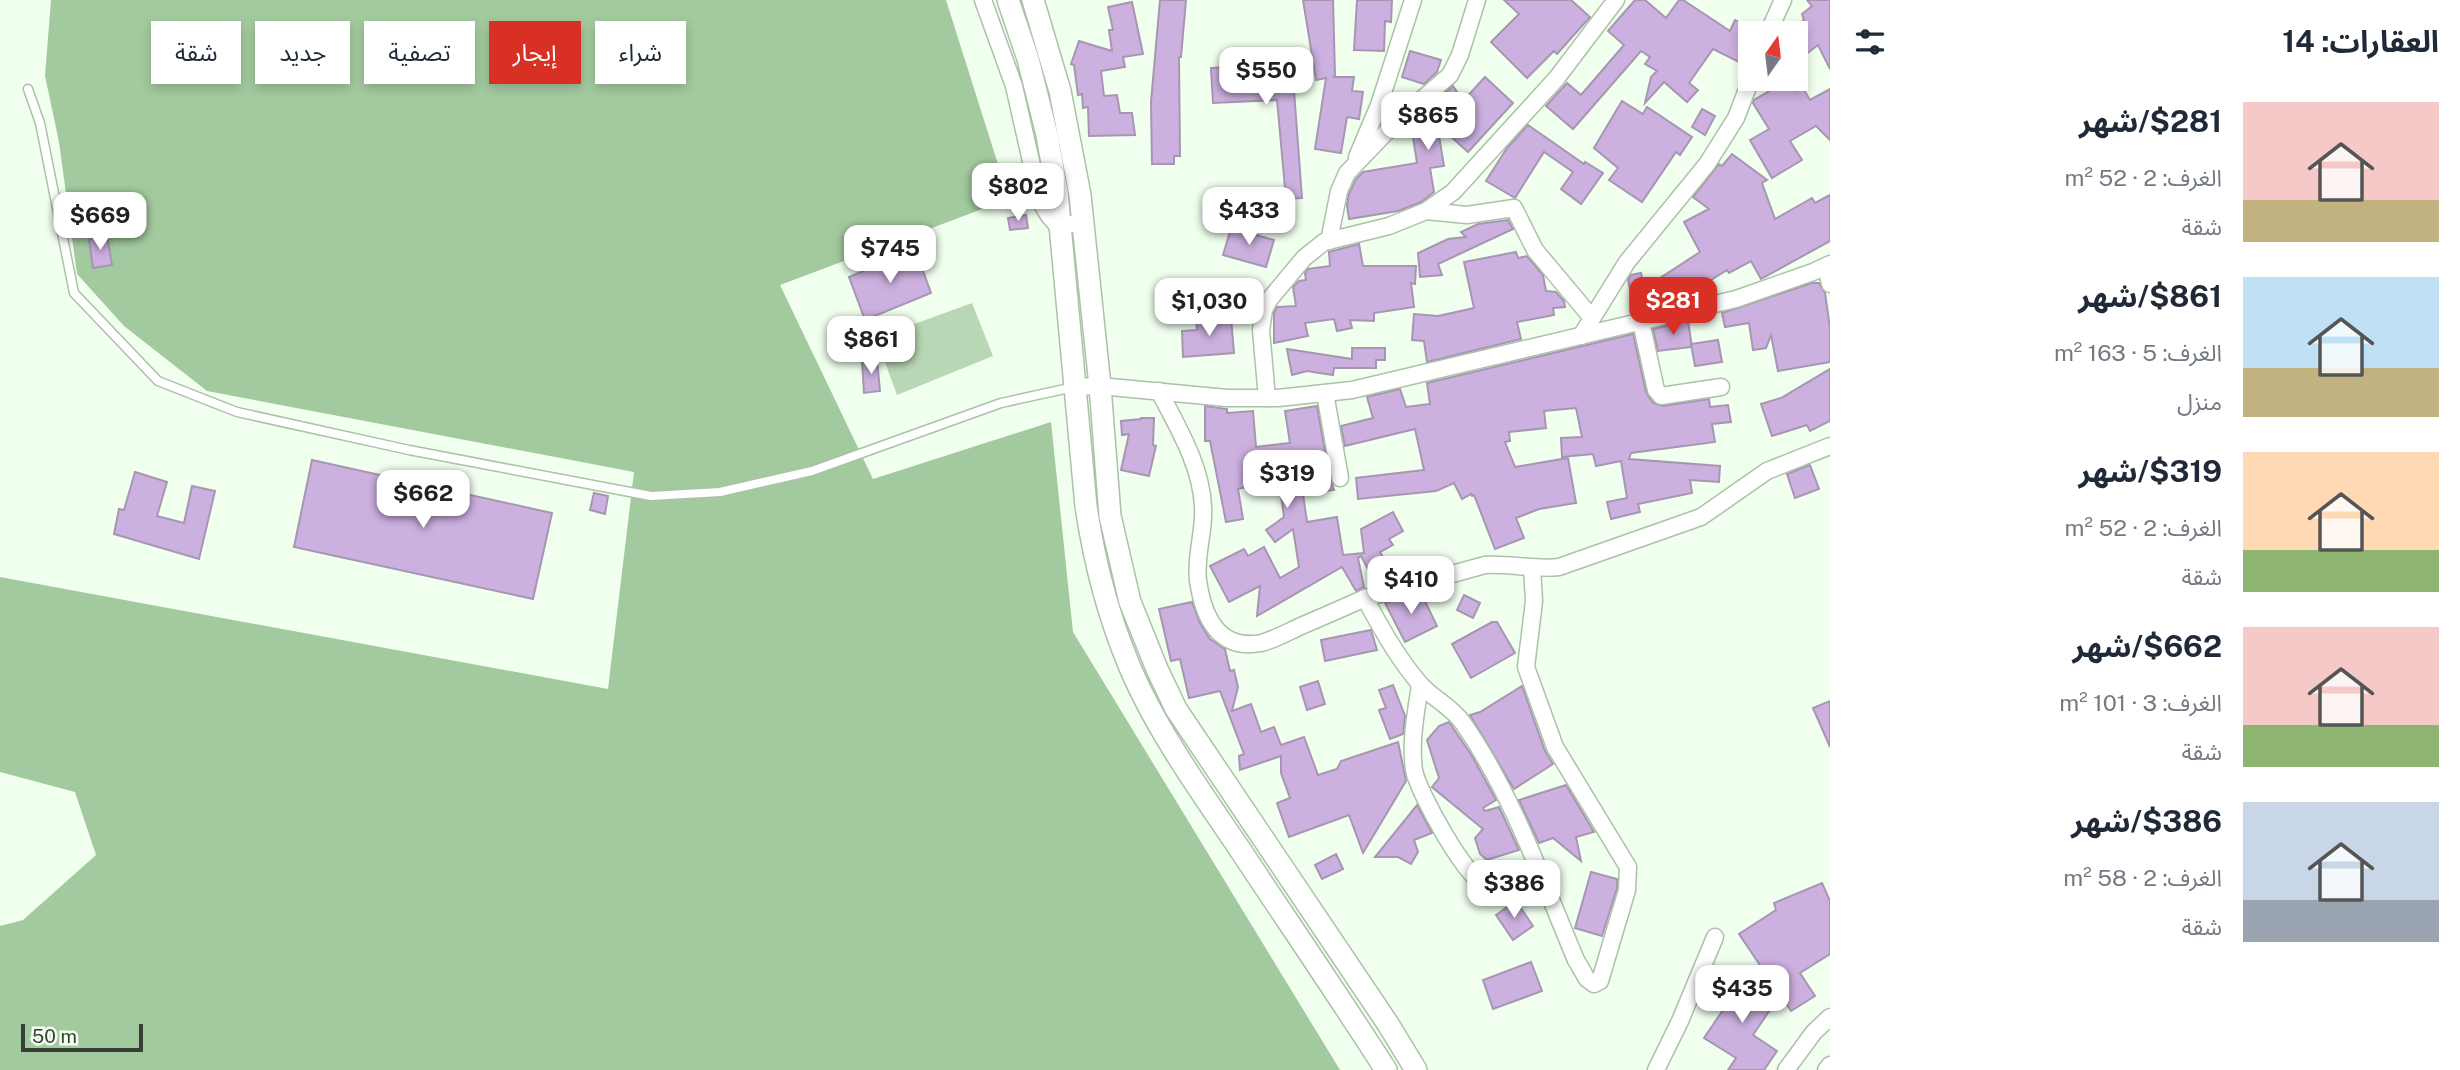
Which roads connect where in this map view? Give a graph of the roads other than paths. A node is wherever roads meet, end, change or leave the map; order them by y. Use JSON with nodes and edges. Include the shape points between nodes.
{"nodes":[{"id":1,"x":983,"y":0,"type":"edge"},
{"id":2,"x":1008,"y":0,"type":"edge"},
{"id":3,"x":1033,"y":0,"type":"edge"},
{"id":4,"x":1413,"y":0,"type":"edge"},
{"id":5,"x":1477,"y":0,"type":"edge"},
{"id":6,"x":1616,"y":0,"type":"edge"},
{"id":7,"x":1783,"y":0,"type":"edge"},
{"id":8,"x":1773,"y":21,"type":"edge"},
{"id":9,"x":28,"y":89,"type":"dead end"},
{"id":10,"x":1746,"y":91,"type":"edge"},
{"id":11,"x":1355,"y":163,"type":"junction"},
{"id":12,"x":1426,"y":211,"type":"junction"},
{"id":13,"x":1083,"y":224,"type":"junction"},
{"id":14,"x":1060,"y":225,"type":"junction"},
{"id":15,"x":1329,"y":240,"type":"junction"},
{"id":16,"x":1828,"y":265,"type":"edge"},
{"id":17,"x":1830,"y":284,"type":"edge"},
{"id":18,"x":1592,"y":318,"type":"junction"},
{"id":19,"x":1641,"y":322,"type":"junction"},
{"id":20,"x":1581,"y":336,"type":"junction"},
{"id":21,"x":1100,"y":386,"type":"junction"},
{"id":22,"x":1074,"y":387,"type":"junction"},
{"id":23,"x":1721,"y":387,"type":"dead end"},
{"id":24,"x":1159,"y":391,"type":"junction"},
{"id":25,"x":1325,"y":393,"type":"junction"},
{"id":26,"x":1267,"y":398,"type":"junction"},
{"id":27,"x":1830,"y":446,"type":"edge"},
{"id":28,"x":1340,"y":478,"type":"dead end"},
{"id":29,"x":1532,"y":568,"type":"junction"},
{"id":30,"x":1365,"y":598,"type":"junction"},
{"id":31,"x":1420,"y":685,"type":"junction"},
{"id":32,"x":1536,"y":867,"type":"junction"},
{"id":33,"x":1715,"y":937,"type":"dead end"},
{"id":34,"x":1830,"y":1017,"type":"edge"},
{"id":35,"x":1830,"y":1065,"type":"edge"},
{"id":36,"x":1386,"y":1070,"type":"edge"},
{"id":37,"x":1416,"y":1070,"type":"edge"},
{"id":38,"x":1656,"y":1070,"type":"edge"},
{"id":39,"x":1786,"y":1070,"type":"edge"},
{"id":40,"x":1826,"y":1070,"type":"edge"}],
"edges":[{"from":1,"to":14,"type":"street","via":[[1014,86],[1040,201]]},
{"from":2,"to":14,"type":"main road","via":[[1047,135]]},
{"from":3,"to":13,"type":"main road","via":[[1060,92]]},
{"from":4,"to":11,"type":"street"},
{"from":5,"to":11,"type":"street","via":[[1450,75]]},
{"from":6,"to":12,"type":"street","via":[[1556,79],[1453,192]]},
{"from":7,"to":8,"type":"street"},
{"from":9,"to":22,"type":"lane","via":[[40,123],[74,293],[158,381],[237,412],[651,496],[720,492],[812,471],[1001,403]]},
{"from":10,"to":18,"type":"street","via":[[1736,118],[1707,164],[1627,262]]},
{"from":11,"to":15,"type":"street","via":[[1339,191]]},
{"from":12,"to":15,"type":"street","via":[[1389,226]]},
{"from":12,"to":18,"type":"street","via":[[1467,215],[1514,208],[1535,250]]},
{"from":13,"to":14,"type":"street"},
{"from":13,"to":21,"type":"main road"},
{"from":14,"to":22,"type":"main road"},
{"from":15,"to":26,"type":"street","via":[[1304,258],[1265,305],[1261,330]]},
{"from":16,"to":17,"type":"street"},
{"from":16,"to":19,"type":"street","via":[[1736,299]]},
{"from":18,"to":20,"type":"street"},
{"from":19,"to":20,"type":"street"},
{"from":19,"to":23,"type":"street","via":[[1661,396]]},
{"from":20,"to":25,"type":"street"},
{"from":21,"to":22,"type":"street"},
{"from":21,"to":24,"type":"street"},
{"from":21,"to":37,"type":"main road","via":[[1110,516],[1130,602],[1157,669],[1176,709]]},
{"from":22,"to":36,"type":"main road","via":[[1092,545],[1129,667],[1203,795]]},
{"from":24,"to":26,"type":"street"},
{"from":24,"to":30,"type":"street","via":[[1200,485],[1198,579],[1215,630],[1238,642],[1264,642]]},
{"from":25,"to":26,"type":"street"},
{"from":25,"to":28,"type":"street"},
{"from":27,"to":29,"type":"street","via":[[1767,471],[1701,517],[1559,567]]},
{"from":29,"to":30,"type":"street","via":[[1485,565]]},
{"from":29,"to":32,"type":"street","via":[[1534,601],[1526,667],[1555,747],[1628,867],[1628,890],[1597,984],[1587,979],[1576,960]]},
{"from":30,"to":31,"type":"street"},
{"from":31,"to":32,"type":"street","via":[[1464,724],[1510,802]]},
{"from":31,"to":32,"type":"street","via":[[1414,727],[1415,774],[1463,865],[1478,883],[1488,887]]},
{"from":33,"to":38,"type":"street"},
{"from":34,"to":39,"type":"street"},
{"from":35,"to":40,"type":"street"}]}
